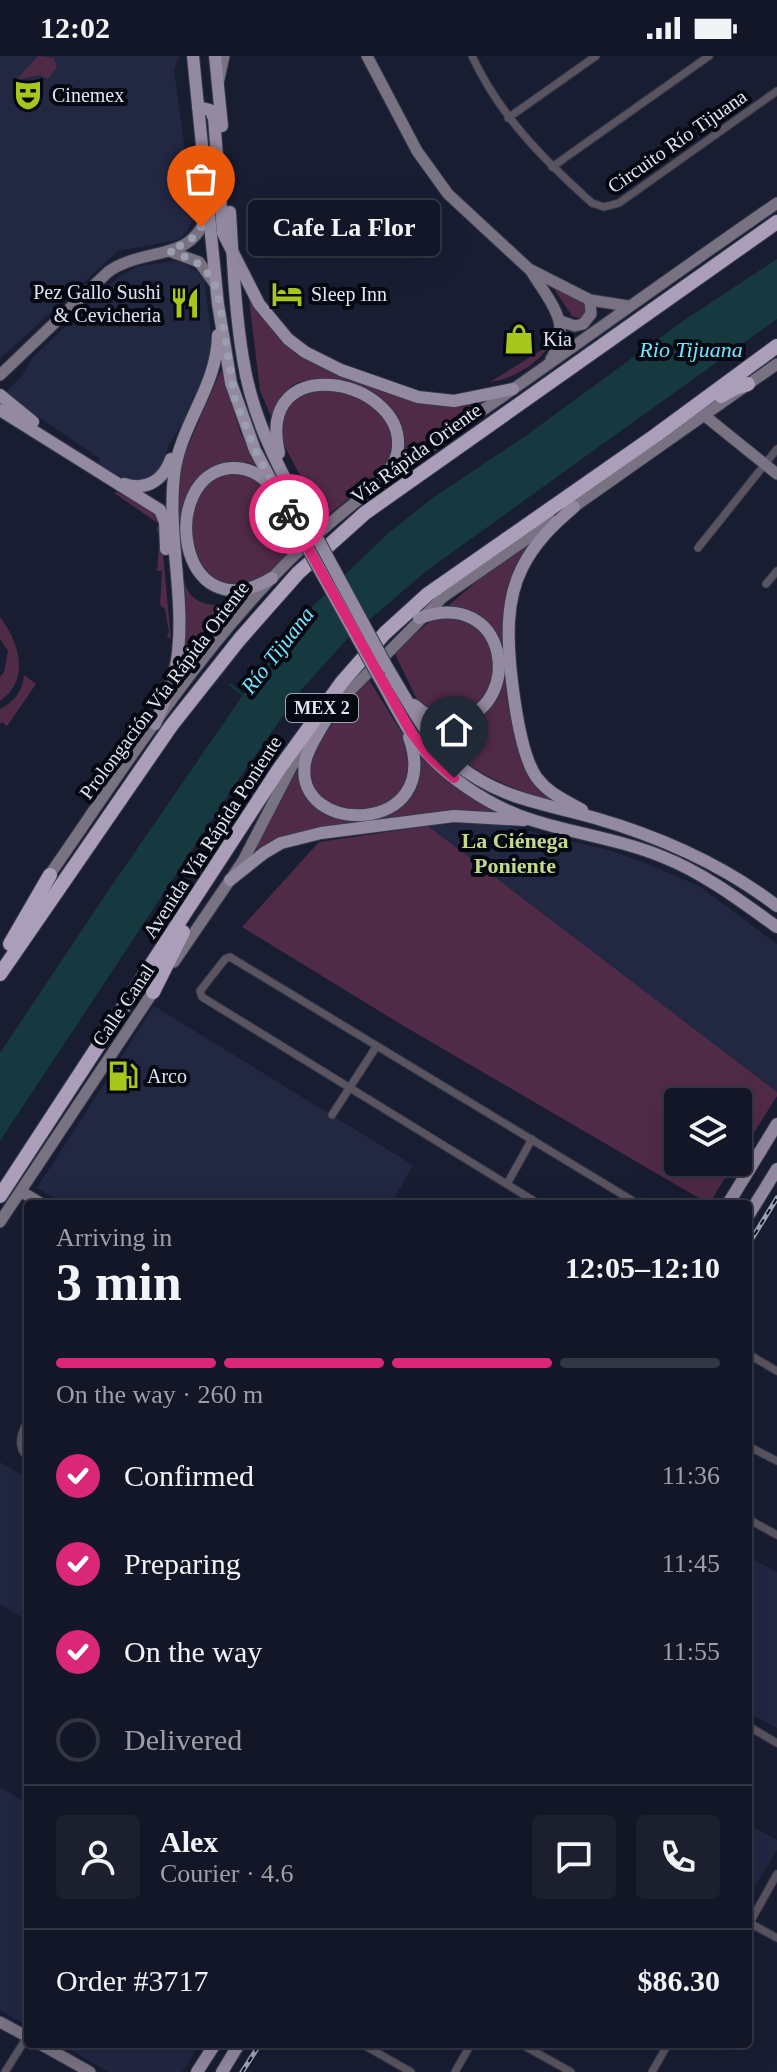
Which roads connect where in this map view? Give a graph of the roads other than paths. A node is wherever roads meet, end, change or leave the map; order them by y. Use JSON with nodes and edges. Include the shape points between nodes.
{"nodes":[{"id":1,"x":193,"y":56,"type":"edge"},
{"id":2,"x":215,"y":56,"type":"edge"},
{"id":3,"x":224,"y":56,"type":"edge"},
{"id":4,"x":367,"y":56,"type":"edge"},
{"id":5,"x":483,"y":56,"type":"edge"},
{"id":6,"x":596,"y":56,"type":"edge"},
{"id":7,"x":709,"y":56,"type":"edge"},
{"id":8,"x":473,"y":59,"type":"edge"},
{"id":9,"x":218,"y":83,"type":"junction"},
{"id":10,"x":777,"y":91,"type":"edge"},
{"id":11,"x":198,"y":107,"type":"junction"},
{"id":12,"x":508,"y":118,"type":"junction"},
{"id":13,"x":552,"y":167,"type":"junction"},
{"id":14,"x":777,"y":203,"type":"edge"},
{"id":15,"x":209,"y":209,"type":"junction"},
{"id":16,"x":777,"y":222,"type":"edge"},
{"id":17,"x":169,"y":251,"type":"junction"},
{"id":18,"x":233,"y":256,"type":"junction"},
{"id":19,"x":529,"y":269,"type":"junction"},
{"id":20,"x":217,"y":289,"type":"junction"},
{"id":21,"x":590,"y":300,"type":"junction"},
{"id":22,"x":218,"y":304,"type":"junction"},
{"id":23,"x":628,"y":306,"type":"junction"},
{"id":24,"x":560,"y":321,"type":"junction"},
{"id":25,"x":777,"y":346,"type":"edge"},
{"id":26,"x":549,"y":363,"type":"junction"},
{"id":27,"x":777,"y":364,"type":"edge"},
{"id":28,"x":0,"y":375,"type":"edge"},
{"id":29,"x":748,"y":384,"type":"junction"},
{"id":30,"x":207,"y":389,"type":"junction"},
{"id":31,"x":513,"y":389,"type":"junction"},
{"id":32,"x":0,"y":395,"type":"edge"},
{"id":33,"x":0,"y":410,"type":"edge"},
{"id":34,"x":705,"y":416,"type":"junction"},
{"id":35,"x":656,"y":435,"type":"junction"},
{"id":36,"x":777,"y":449,"type":"edge"},
{"id":37,"x":764,"y":464,"type":"junction"},
{"id":38,"x":777,"y":474,"type":"edge"},
{"id":39,"x":287,"y":483,"type":"junction"},
{"id":40,"x":379,"y":485,"type":"junction"},
{"id":41,"x":279,"y":497,"type":"junction"},
{"id":42,"x":574,"y":507,"type":"junction"},
{"id":43,"x":698,"y":548,"type":"dead end"},
{"id":44,"x":777,"y":571,"type":"edge"},
{"id":45,"x":272,"y":578,"type":"junction"},
{"id":46,"x":766,"y":584,"type":"dead end"},
{"id":47,"x":419,"y":618,"type":"junction"},
{"id":48,"x":178,"y":630,"type":"junction"},
{"id":49,"x":383,"y":672,"type":"junction"},
{"id":50,"x":404,"y":696,"type":"junction"},
{"id":51,"x":401,"y":715,"type":"junction"},
{"id":52,"x":324,"y":723,"type":"junction"},
{"id":53,"x":155,"y":724,"type":"junction"},
{"id":54,"x":595,"y":818,"type":"junction"},
{"id":55,"x":532,"y":820,"type":"junction"},
{"id":56,"x":217,"y":866,"type":"junction"},
{"id":57,"x":50,"y":875,"type":"junction"},
{"id":58,"x":230,"y":880,"type":"junction"},
{"id":59,"x":777,"y":906,"type":"edge"},
{"id":60,"x":777,"y":927,"type":"edge"},
{"id":61,"x":0,"y":946,"type":"edge"},
{"id":62,"x":0,"y":960,"type":"edge"},
{"id":63,"x":0,"y":974,"type":"edge"},
{"id":64,"x":153,"y":992,"type":"junction"},
{"id":65,"x":376,"y":1047,"type":"junction"},
{"id":66,"x":349,"y":1087,"type":"junction"},
{"id":67,"x":332,"y":1115,"type":"dead end"},
{"id":68,"x":777,"y":1124,"type":"edge"},
{"id":69,"x":532,"y":1139,"type":"junction"},
{"id":70,"x":777,"y":1169,"type":"edge"},
{"id":71,"x":507,"y":1184,"type":"junction"},
{"id":72,"x":22,"y":1192,"type":"junction"},
{"id":73,"x":0,"y":1196,"type":"edge"},
{"id":74,"x":35,"y":1200,"type":"edge"},
{"id":75,"x":533,"y":1200,"type":"edge"},
{"id":76,"x":631,"y":1200,"type":"edge"},
{"id":77,"x":730,"y":1200,"type":"edge"},
{"id":78,"x":752,"y":1210,"type":"edge"},
{"id":79,"x":0,"y":1222,"type":"edge"},
{"id":80,"x":752,"y":1356,"type":"edge"},
{"id":81,"x":777,"y":1371,"type":"edge"},
{"id":82,"x":24,"y":1430,"type":"edge"},
{"id":83,"x":752,"y":1448,"type":"edge"},
{"id":84,"x":24,"y":1453,"type":"edge"},
{"id":85,"x":777,"y":1461,"type":"edge"},
{"id":86,"x":752,"y":1521,"type":"edge"},
{"id":87,"x":777,"y":1535,"type":"edge"},
{"id":88,"x":752,"y":1731,"type":"edge"},
{"id":89,"x":777,"y":1743,"type":"edge"},
{"id":90,"x":777,"y":1874,"type":"edge"},
{"id":91,"x":752,"y":1918,"type":"edge"},
{"id":92,"x":752,"y":1925,"type":"edge"},
{"id":93,"x":777,"y":1938,"type":"edge"},
{"id":94,"x":0,"y":2022,"type":"edge"},
{"id":95,"x":24,"y":2035,"type":"edge"},
{"id":96,"x":24,"y":2043,"type":"edge"},
{"id":97,"x":47,"y":2048,"type":"edge"},
{"id":98,"x":212,"y":2048,"type":"edge"},
{"id":99,"x":237,"y":2048,"type":"edge"},
{"id":100,"x":369,"y":2048,"type":"edge"},
{"id":101,"x":469,"y":2048,"type":"edge"},
{"id":102,"x":528,"y":2048,"type":"edge"},
{"id":103,"x":666,"y":2048,"type":"edge"},
{"id":104,"x":5,"y":2072,"type":"edge"},
{"id":105,"x":90,"y":2072,"type":"edge"},
{"id":106,"x":197,"y":2072,"type":"edge"},
{"id":107,"x":222,"y":2072,"type":"edge"},
{"id":108,"x":411,"y":2072,"type":"edge"},
{"id":109,"x":455,"y":2072,"type":"edge"},
{"id":110,"x":571,"y":2072,"type":"edge"},
{"id":111,"x":652,"y":2072,"type":"edge"}],
"edges":[{"from":1,"to":11,"type":"main road"},
{"from":2,"to":9,"type":"main road"},
{"from":3,"to":9,"type":"main road"},
{"from":4,"to":19,"type":"main road","via":[[431,175]]},
{"from":5,"to":8,"type":"street"},
{"from":6,"to":12,"type":"street"},
{"from":7,"to":13,"type":"street"},
{"from":8,"to":12,"type":"street","name":"Circuito Río Tijuana"},
{"from":9,"to":18,"type":"main road"},
{"from":10,"to":13,"type":"street","name":"Circuito Río Tijuana","via":[[614,206],[592,203]]},
{"from":11,"to":15,"type":"main road"},
{"from":11,"to":18,"type":"main road","via":[[210,110],[214,118],[223,233]]},
{"from":12,"to":13,"type":"street","name":"Circuito Río Tijuana"},
{"from":14,"to":23,"type":"main road","name":"Prolongación Vía Rápida Oriente"},
{"from":15,"to":17,"type":"main road","via":[[195,237]]},
{"from":15,"to":20,"type":"main road"},
{"from":16,"to":63,"type":"highway","name":"Vía Rápida Oriente","via":[[386,498],[307,565],[171,726]]},
{"from":17,"to":20,"type":"main road","via":[[199,262]]},
{"from":17,"to":28,"type":"main road","via":[[118,264]]},
{"from":18,"to":31,"type":"main road","via":[[268,318],[295,345],[324,362],[431,399],[464,400]]},
{"from":18,"to":39,"type":"main road","via":[[249,389]]},
{"from":19,"to":21,"type":"main road"},
{"from":19,"to":24,"type":"main road"},
{"from":20,"to":22,"type":"main road"},
{"from":21,"to":23,"type":"main road"},
{"from":21,"to":24,"type":"main road","via":[[591,314],[583,324]]},
{"from":22,"to":30,"type":"main road","via":[[217,358]]},
{"from":22,"to":41,"type":"main road","via":[[235,399]]},
{"from":23,"to":26,"type":"main road","name":"Prolongación Vía Rápida Oriente"},
{"from":24,"to":26,"type":"main road","via":[[559,344]]},
{"from":25,"to":35,"type":"highway","name":"Avenida Vía Rápida Poniente","number":"MEX 2"},
{"from":26,"to":31,"type":"main road","name":"Prolongación Vía Rápida Oriente"},
{"from":27,"to":29,"type":"main road","name":"Calle Canal"},
{"from":29,"to":34,"type":"main road","name":"Calle Canal"},
{"from":29,"to":35,"type":"highway"},
{"from":30,"to":32,"type":"main road","via":[[186,421],[165,473],[137,488],[117,482]]},
{"from":30,"to":48,"type":"main road","via":[[174,474]]},
{"from":31,"to":40,"type":"main road","name":"Prolongación Vía Rápida Oriente"},
{"from":33,"to":48,"type":"main road","via":[[160,510]]},
{"from":34,"to":37,"type":"main road"},
{"from":34,"to":42,"type":"main road","name":"Calle Canal"},
{"from":35,"to":56,"type":"highway","name":"Avenida Vía Rápida Poniente","number":"MEX 2","via":[[406,612],[317,714]]},
{"from":36,"to":37,"type":"street"},
{"from":37,"to":38,"type":"main road"},
{"from":37,"to":43,"type":"street"},
{"from":39,"to":40,"type":"main road","via":[[276,442],[277,416],[295,393],[324,384],[369,398],[394,421],[397,454]]},
{"from":39,"to":49,"type":"main road","bridge":true},
{"from":40,"to":45,"type":"main road","name":"Prolongación Vía Rápida Oriente"},
{"from":41,"to":45,"type":"main road","via":[[253,472],[226,469],[198,485],[188,512],[190,553],[206,581],[242,592]]},
{"from":41,"to":49,"type":"main road","bridge":true},
{"from":42,"to":47,"type":"main road","name":"Calle Canal","via":[[477,571]]},
{"from":42,"to":54,"type":"main road","via":[[540,539],[521,569],[510,605],[508,637],[529,763],[557,798]]},
{"from":44,"to":46,"type":"street"},
{"from":45,"to":53,"type":"main road","name":"Prolongación Vía Rápida Oriente"},
{"from":47,"to":50,"type":"main road","via":[[448,611],[477,619],[494,642],[497,680],[491,700],[457,720],[429,717]]},
{"from":47,"to":52,"type":"main road","name":"Calle Canal"},
{"from":48,"to":53,"type":"main road","via":[[174,674]]},
{"from":49,"to":50,"type":"main road"},
{"from":49,"to":51,"type":"main road"},
{"from":50,"to":54,"type":"main road","via":[[437,744],[471,775],[511,797]]},
{"from":51,"to":52,"type":"main road","via":[[415,759],[411,788],[384,810],[357,816],[325,807],[306,782],[308,752]]},
{"from":51,"to":55,"type":"main road","via":[[421,747],[454,778]]},
{"from":52,"to":58,"type":"main road","name":"Calle Canal","via":[[271,801]]},
{"from":53,"to":57,"type":"main road","name":"Prolongación Vía Rápida Oriente"},
{"from":54,"to":59,"type":"main road","via":[[690,852]]},
{"from":55,"to":58,"type":"main road","via":[[454,816],[321,833],[281,843]]},
{"from":55,"to":60,"type":"main road","via":[[664,857]]},
{"from":56,"to":64,"type":"highway"},
{"from":56,"to":73,"type":"highway","name":"Avenida Vía Rápida Poniente","number":"MEX 2"},
{"from":57,"to":61,"type":"main road","name":"Prolongación Vía Rápida Oriente"},
{"from":57,"to":62,"type":"highway"},
{"from":58,"to":64,"type":"main road","name":"Calle Canal"},
{"from":64,"to":72,"type":"main road","name":"Calle Canal"},
{"from":65,"to":66,"type":"street"},
{"from":65,"to":66,"type":"street","via":[[230,957],[200,991]]},
{"from":65,"to":69,"type":"street"},
{"from":66,"to":67,"type":"street"},
{"from":66,"to":71,"type":"street"},
{"from":68,"to":77,"type":"main road"},
{"from":69,"to":71,"type":"street"},
{"from":69,"to":76,"type":"street"},
{"from":70,"to":78,"type":"main road"},
{"from":71,"to":75,"type":"street"},
{"from":72,"to":74,"type":"main road"},
{"from":72,"to":79,"type":"main road","name":"Calle Canal"},
{"from":80,"to":81,"type":"street"},
{"from":82,"to":84,"type":"street"},
{"from":83,"to":85,"type":"street"},
{"from":86,"to":87,"type":"street"},
{"from":88,"to":89,"type":"street"},
{"from":90,"to":91,"type":"street"},
{"from":92,"to":93,"type":"street"},
{"from":94,"to":95,"type":"main road"},
{"from":96,"to":104,"type":"street"},
{"from":97,"to":105,"type":"main road"},
{"from":98,"to":106,"type":"main road"},
{"from":99,"to":107,"type":"main road"},
{"from":100,"to":108,"type":"street"},
{"from":101,"to":109,"type":"street"},
{"from":102,"to":110,"type":"street"},
{"from":103,"to":111,"type":"street"}]}
